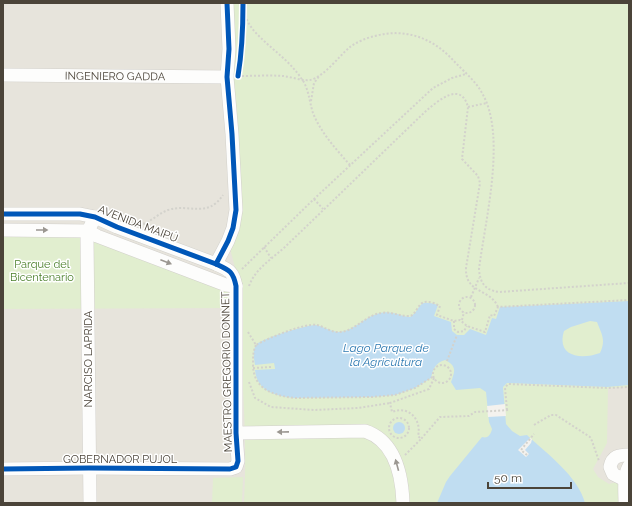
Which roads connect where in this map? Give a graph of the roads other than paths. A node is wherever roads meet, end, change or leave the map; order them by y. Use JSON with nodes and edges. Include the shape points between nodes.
{"nodes":[{"id":1,"x":227,"y":3,"type":"edge"},
{"id":2,"x":3,"y":75,"type":"edge"},
{"id":3,"x":235,"y":75,"type":"junction"},
{"id":4,"x":3,"y":214,"type":"edge"},
{"id":5,"x":95,"y":217,"type":"junction"},
{"id":6,"x":3,"y":230,"type":"edge"},
{"id":7,"x":88,"y":231,"type":"junction"},
{"id":8,"x":216,"y":264,"type":"junction"},
{"id":9,"x":239,"y":284,"type":"junction"},
{"id":10,"x":236,"y":433,"type":"junction"},
{"id":11,"x":629,"y":455,"type":"edge"},
{"id":12,"x":629,"y":466,"type":"edge"},
{"id":13,"x":236,"y":467,"type":"joint"},
{"id":14,"x":89,"y":468,"type":"junction"},
{"id":15,"x":3,"y":470,"type":"edge"},
{"id":16,"x":625,"y":480,"type":"junction"},
{"id":17,"x":90,"y":503,"type":"edge"},
{"id":18,"x":403,"y":503,"type":"edge"},
{"id":19,"x":625,"y":503,"type":"edge"}],
"edges":[{"from":1,"to":3,"type":"street","via":[[229,49]]},
{"from":2,"to":3,"type":"street","name":"INGENIERO GADDA"},
{"from":3,"to":8,"type":"street","via":[[232,134],[236,210],[233,228]]},
{"from":4,"to":5,"type":"street","name":"AVENIDA MAIPÚ","via":[[80,214]]},
{"from":5,"to":7,"type":"street","name":"NARCISO LAPRIDA"},
{"from":5,"to":8,"type":"street","name":"AVENIDA MAIPÚ"},
{"from":6,"to":7,"type":"street","one_way":true},
{"from":7,"to":9,"type":"street","one_way":true,"via":[[226,285]]},
{"from":7,"to":14,"type":"street","name":"NARCISO LAPRIDA"},
{"from":8,"to":9,"type":"street","name":"AVENIDA MAIPÚ","via":[[229,270]]},
{"from":9,"to":10,"type":"street","name":"MAESTRO GREGORIO DONNET"},
{"from":10,"to":13,"type":"street","name":"MAESTRO GREGORIO DONNET"},
{"from":18,"to":10,"type":"street","one_way":true,"via":[[395,457],[373,434],[365,431]]},
{"from":11,"to":16,"type":"street","via":[[617,456],[611,461],[610,467],[613,474]]},
{"from":12,"to":16,"type":"street"},
{"from":13,"to":14,"type":"street","name":"GOBERNADOR PUJOL"},
{"from":14,"to":15,"type":"street","name":"GOBERNADOR PUJOL"},
{"from":14,"to":17,"type":"street","name":"NARCISO LAPRIDA"},
{"from":16,"to":19,"type":"street"}]}
